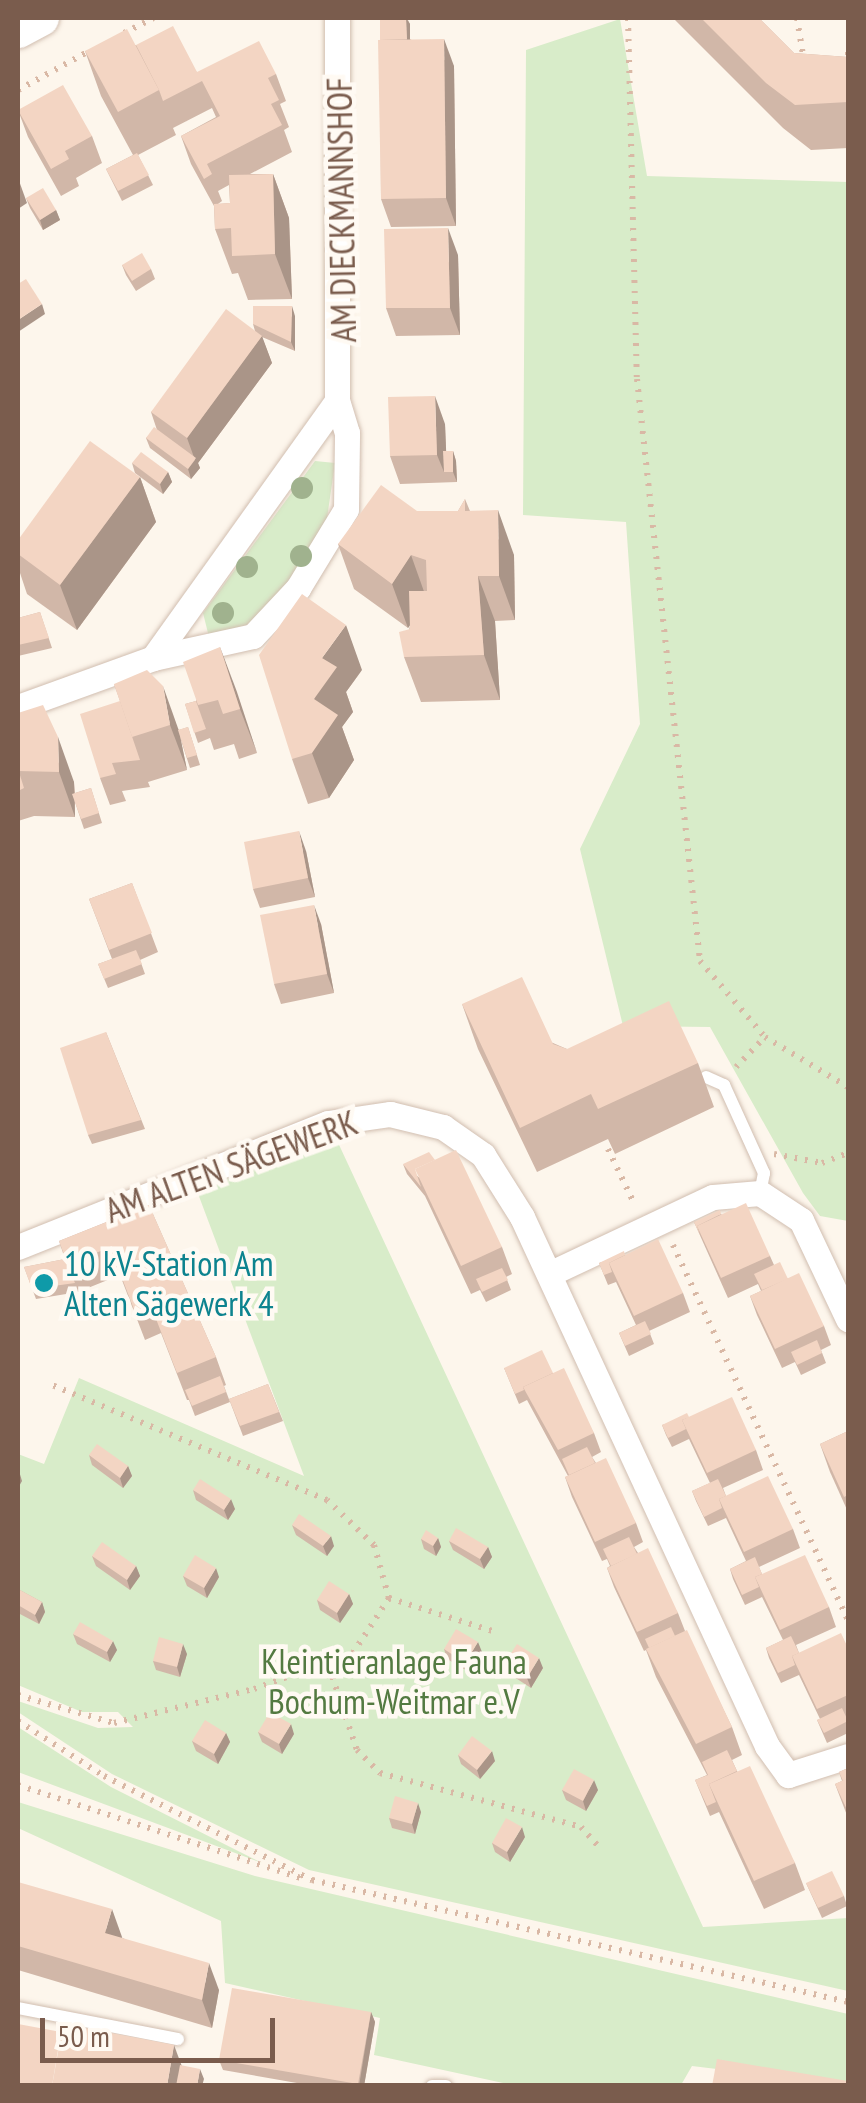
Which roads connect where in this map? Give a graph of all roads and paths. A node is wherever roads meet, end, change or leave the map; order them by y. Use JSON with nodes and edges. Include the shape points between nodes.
{"nodes":[{"id":1,"x":42,"y":18,"type":"edge"},
{"id":2,"x":153,"y":18,"type":"edge"},
{"id":3,"x":337,"y":18,"type":"edge"},
{"id":4,"x":628,"y":18,"type":"edge"},
{"id":5,"x":797,"y":18,"type":"edge"},
{"id":6,"x":18,"y":30,"type":"edge"},
{"id":7,"x":800,"y":34,"type":"junction"},
{"id":8,"x":119,"y":36,"type":"edge"},
{"id":9,"x":102,"y":45,"type":"edge"},
{"id":10,"x":848,"y":46,"type":"edge"},
{"id":11,"x":788,"y":47,"type":"edge"},
{"id":12,"x":812,"y":71,"type":"edge"},
{"id":13,"x":847,"y":76,"type":"edge"},
{"id":14,"x":18,"y":90,"type":"edge"},
{"id":15,"x":337,"y":401,"type":"junction"},
{"id":16,"x":153,"y":658,"type":"junction"},
{"id":17,"x":18,"y":708,"type":"edge"},
{"id":18,"x":765,"y":1037,"type":"junction"},
{"id":19,"x":712,"y":1077,"type":"joint"},
{"id":20,"x":848,"y":1088,"type":"edge"},
{"id":21,"x":608,"y":1148,"type":"dead end"},
{"id":22,"x":848,"y":1152,"type":"edge"},
{"id":23,"x":758,"y":1158,"type":"junction"},
{"id":24,"x":760,"y":1193,"type":"junction"},
{"id":25,"x":654,"y":1226,"type":"junction"},
{"id":26,"x":18,"y":1246,"type":"edge"},
{"id":27,"x":549,"y":1274,"type":"junction"},
{"id":28,"x":848,"y":1318,"type":"edge"},
{"id":29,"x":52,"y":1386,"type":"dead end"},
{"id":30,"x":389,"y":1598,"type":"junction"},
{"id":31,"x":848,"y":1620,"type":"edge"},
{"id":32,"x":499,"y":1633,"type":"dead end"},
{"id":33,"x":329,"y":1667,"type":"junction"},
{"id":34,"x":18,"y":1695,"type":"edge"},
{"id":35,"x":18,"y":1721,"type":"edge"},
{"id":36,"x":848,"y":1756,"type":"edge"},
{"id":37,"x":18,"y":1785,"type":"edge"},
{"id":38,"x":602,"y":1850,"type":"dead end"},
{"id":39,"x":312,"y":1880,"type":"junction"},
{"id":40,"x":848,"y":2002,"type":"edge"},
{"id":41,"x":18,"y":2008,"type":"edge"},
{"id":42,"x":178,"y":2039,"type":"dead end"},
{"id":43,"x":432,"y":2086,"type":"edge"},
{"id":44,"x":446,"y":2086,"type":"edge"}],
"edges":[{"from":1,"to":6,"type":"main road"},
{"from":2,"to":8,"type":"path"},
{"from":3,"to":15,"type":"street","name":"AM DIECKMANNSHOF"},
{"from":4,"to":18,"type":"path","via":[[636,378],[700,961]]},
{"from":5,"to":7,"type":"path"},
{"from":7,"to":11,"type":"path"},
{"from":7,"to":12,"type":"path"},
{"from":9,"to":14,"type":"path"},
{"from":10,"to":13,"type":"path"},
{"from":15,"to":16,"type":"street"},
{"from":15,"to":16,"type":"street","name":"AM DIECKMANNSHOF","via":[[347,434],[346,509],[298,588],[253,636]]},
{"from":16,"to":17,"type":"street","name":"AM DIECKMANNSHOF"},
{"from":18,"to":19,"type":"path","via":[[755,1056]]},
{"from":18,"to":20,"type":"path"},
{"from":19,"to":23,"type":"lane"},
{"from":21,"to":25,"type":"path"},
{"from":22,"to":23,"type":"path","via":[[822,1162],[784,1152]]},
{"from":23,"to":24,"type":"lane"},
{"from":24,"to":25,"type":"street","via":[[713,1197]]},
{"from":24,"to":28,"type":"street","via":[[801,1220]]},
{"from":25,"to":27,"type":"street"},
{"from":25,"to":31,"type":"path"},
{"from":26,"to":27,"type":"street","name":"AM ALTEN SÄGEWERK","via":[[328,1123],[390,1114],[442,1127],[483,1155]]},
{"from":27,"to":36,"type":"street","name":"AM ALTEN SÄGEWERK","via":[[767,1746],[788,1775]]},
{"from":29,"to":30,"type":"path","via":[[327,1500],[374,1544]]},
{"from":30,"to":32,"type":"path"},
{"from":30,"to":33,"type":"path","via":[[368,1642]]},
{"from":33,"to":34,"type":"path","via":[[114,1723]]},
{"from":33,"to":38,"type":"path","via":[[357,1750],[380,1773],[581,1827]]},
{"from":35,"to":39,"type":"path","via":[[104,1776]]},
{"from":37,"to":39,"type":"path"},
{"from":39,"to":40,"type":"path"},
{"from":41,"to":42,"type":"lane"},
{"from":43,"to":44,"type":"lane"}]}
